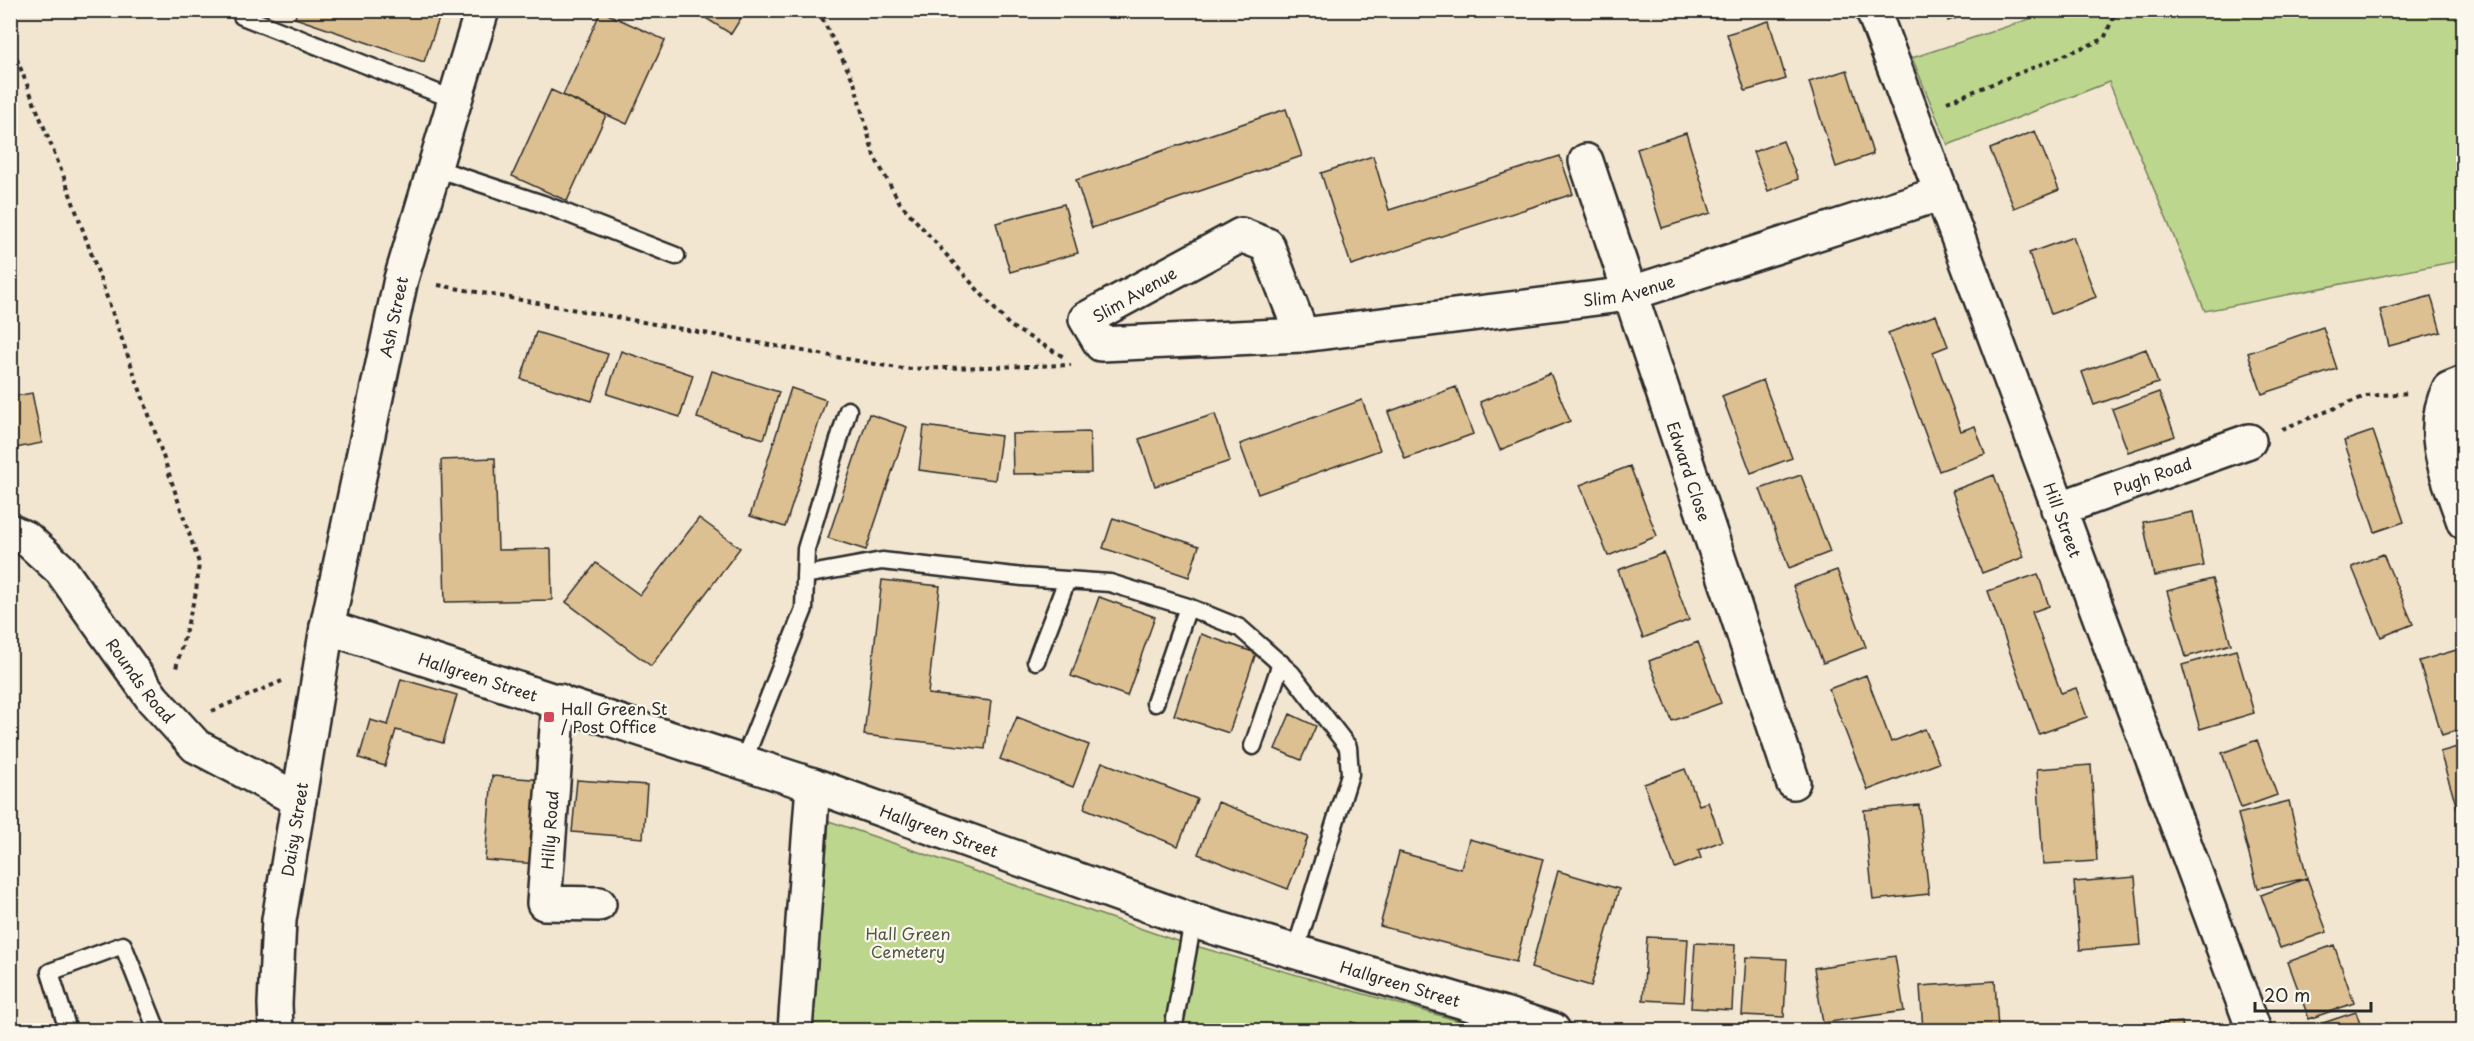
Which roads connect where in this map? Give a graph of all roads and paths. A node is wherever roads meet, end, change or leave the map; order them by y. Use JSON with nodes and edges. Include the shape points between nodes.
{"nodes":[{"id":1,"x":243,"y":10,"type":"edge"},
{"id":2,"x":482,"y":10,"type":"edge"},
{"id":3,"x":818,"y":10,"type":"edge"},
{"id":4,"x":1873,"y":10,"type":"edge"},
{"id":5,"x":2116,"y":10,"type":"edge"},
{"id":6,"x":10,"y":42,"type":"edge"},
{"id":7,"x":455,"y":100,"type":"junction"},
{"id":8,"x":1912,"y":116,"type":"junction"},
{"id":9,"x":1586,"y":161,"type":"dead end"},
{"id":10,"x":435,"y":168,"type":"junction"},
{"id":11,"x":1942,"y":194,"type":"junction"},
{"id":12,"x":676,"y":256,"type":"dead end"},
{"id":13,"x":401,"y":279,"type":"junction"},
{"id":14,"x":1629,"y":294,"type":"junction"},
{"id":15,"x":1302,"y":335,"type":"junction"},
{"id":16,"x":2456,"y":386,"type":"edge"},
{"id":17,"x":848,"y":410,"type":"dead end"},
{"id":18,"x":2249,"y":441,"type":"joint"},
{"id":19,"x":2058,"y":509,"type":"junction"},
{"id":20,"x":2463,"y":522,"type":"edge"},
{"id":21,"x":10,"y":531,"type":"edge"},
{"id":22,"x":805,"y":575,"type":"junction"},
{"id":23,"x":1067,"y":580,"type":"junction"},
{"id":24,"x":1188,"y":607,"type":"junction"},
{"id":25,"x":327,"y":627,"type":"junction"},
{"id":26,"x":1036,"y":662,"type":"dead end"},
{"id":27,"x":1281,"y":663,"type":"junction"},
{"id":28,"x":320,"y":665,"type":"junction"},
{"id":29,"x":175,"y":672,"type":"dead end"},
{"id":30,"x":559,"y":701,"type":"junction"},
{"id":31,"x":1155,"y":703,"type":"dead end"},
{"id":32,"x":212,"y":711,"type":"dead end"},
{"id":33,"x":1253,"y":746,"type":"dead end"},
{"id":34,"x":743,"y":762,"type":"junction"},
{"id":35,"x":1793,"y":782,"type":"dead end"},
{"id":36,"x":813,"y":785,"type":"junction"},
{"id":37,"x":298,"y":800,"type":"junction"},
{"id":38,"x":599,"y":904,"type":"dead end"},
{"id":39,"x":1193,"y":921,"type":"junction"},
{"id":40,"x":1295,"y":952,"type":"junction"},
{"id":41,"x":68,"y":1030,"type":"edge"},
{"id":42,"x":157,"y":1030,"type":"edge"},
{"id":43,"x":276,"y":1030,"type":"edge"},
{"id":44,"x":795,"y":1030,"type":"edge"},
{"id":45,"x":1173,"y":1030,"type":"edge"},
{"id":46,"x":1552,"y":1030,"type":"edge"},
{"id":47,"x":2254,"y":1030,"type":"edge"}],
"edges":[{"from":1,"to":7,"type":"lane","via":[[242,16]]},
{"from":2,"to":7,"type":"street","name":"Ash Street"},
{"from":3,"to":13,"type":"path","via":[[854,82],[874,156],[900,203],[1010,326],[1078,365],[903,369]]},
{"from":4,"to":8,"type":"street","name":"Hill Street"},
{"from":5,"to":8,"type":"path","via":[[2103,39]]},
{"from":6,"to":29,"type":"path","via":[[64,180],[199,563],[196,592]]},
{"from":7,"to":10,"type":"street","name":"Ash Street"},
{"from":8,"to":11,"type":"street","name":"Hill Street"},
{"from":9,"to":14,"type":"street","name":"Edward Close"},
{"from":10,"to":12,"type":"lane","via":[[543,204]]},
{"from":10,"to":13,"type":"street","name":"Ash Street"},
{"from":11,"to":14,"type":"street","name":"Slim Avenue"},
{"from":11,"to":19,"type":"street","name":"Hill Street"},
{"from":13,"to":25,"type":"street","name":"Ash Street"},
{"from":14,"to":15,"type":"street","name":"Slim Avenue"},
{"from":14,"to":35,"type":"street","name":"Edward Close"},
{"from":15,"to":15,"type":"street","name":"Slim Avenue","via":[[1101,344],[1086,319],[1241,235],[1267,245]]},
{"from":16,"to":18,"type":"path","via":[[2366,396]]},
{"from":16,"to":20,"type":"street","via":[[2439,416],[2442,459]]},
{"from":17,"to":22,"type":"lane","via":[[806,549]]},
{"from":18,"to":19,"type":"street","name":"Pugh Road"},
{"from":19,"to":47,"type":"street","name":"Hill Street"},
{"from":21,"to":37,"type":"street","name":"Rounds Road","via":[[27,540],[61,570],[153,699],[196,746]]},
{"from":22,"to":23,"type":"lane","via":[[882,561]]},
{"from":22,"to":34,"type":"lane","via":[[804,609]]},
{"from":23,"to":24,"type":"lane","via":[[1110,582]]},
{"from":23,"to":26,"type":"lane"},
{"from":24,"to":27,"type":"lane","via":[[1240,628]]},
{"from":24,"to":31,"type":"lane"},
{"from":25,"to":28,"type":"street","name":"Daisy Street"},
{"from":25,"to":30,"type":"street","name":"Hallgreen Street"},
{"from":27,"to":33,"type":"lane"},
{"from":27,"to":40,"type":"lane","via":[[1348,747],[1350,774]]},
{"from":28,"to":32,"type":"path"},
{"from":28,"to":37,"type":"street","name":"Daisy Street"},
{"from":30,"to":34,"type":"street","name":"Hallgreen Street"},
{"from":30,"to":38,"type":"street","name":"Hilly Road","via":[[544,903]]},
{"from":34,"to":36,"type":"street","name":"Hallgreen Street"},
{"from":36,"to":39,"type":"street","name":"Hallgreen Street"},
{"from":36,"to":44,"type":"street"},
{"from":37,"to":43,"type":"street","name":"Daisy Street","via":[[279,920]]},
{"from":39,"to":40,"type":"street","name":"Hallgreen Street"},
{"from":39,"to":45,"type":"lane"},
{"from":40,"to":46,"type":"street","name":"Hallgreen Street"},
{"from":41,"to":42,"type":"lane","via":[[50,972],[123,945]]}]}
